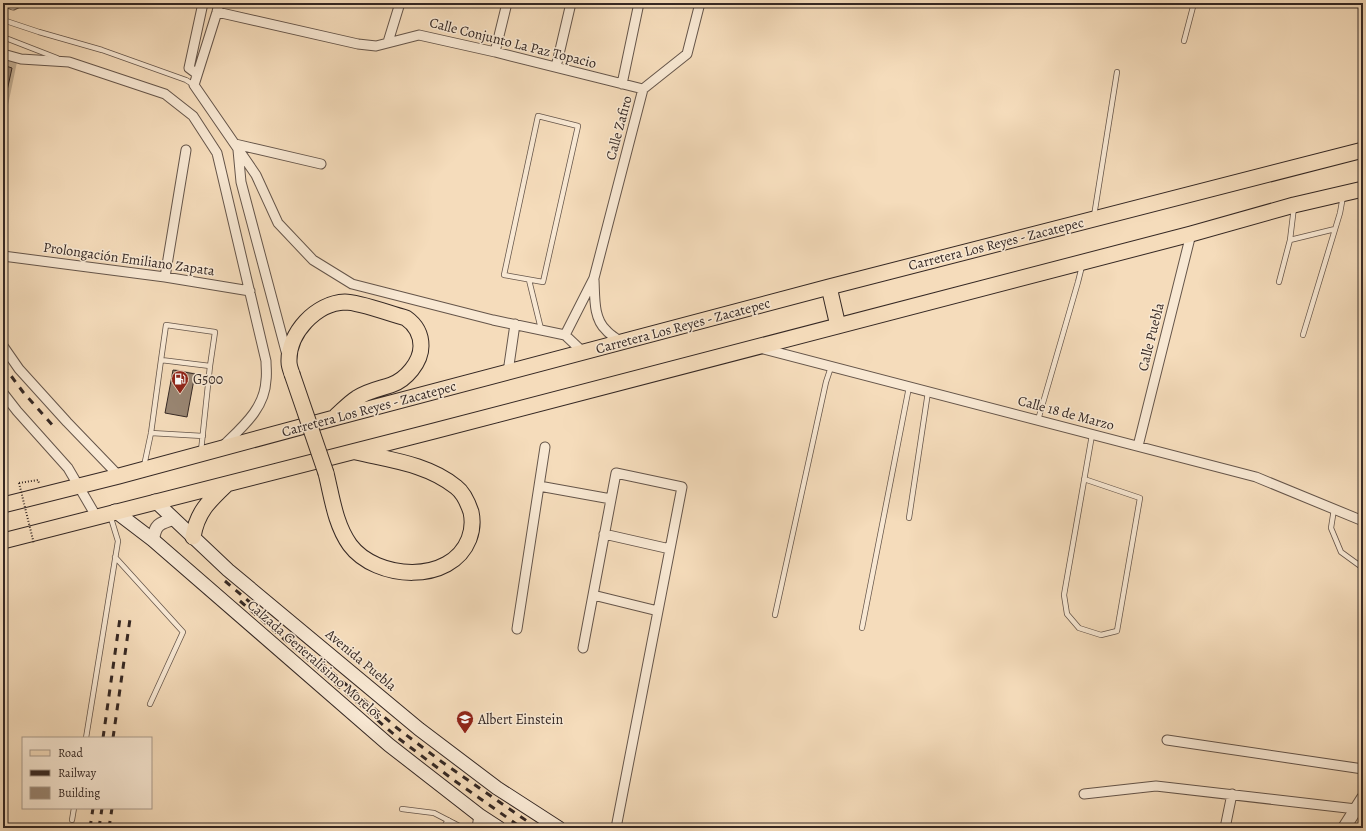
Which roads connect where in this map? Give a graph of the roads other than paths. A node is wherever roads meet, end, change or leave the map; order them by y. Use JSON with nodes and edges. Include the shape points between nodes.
{"nodes":[{"id":1,"x":8,"y":3,"type":"edge"},
{"id":2,"x":18,"y":3,"type":"edge"},
{"id":3,"x":203,"y":3,"type":"edge"},
{"id":4,"x":400,"y":3,"type":"edge"},
{"id":5,"x":507,"y":3,"type":"edge"},
{"id":6,"x":571,"y":3,"type":"edge"},
{"id":7,"x":639,"y":3,"type":"edge"},
{"id":8,"x":700,"y":3,"type":"edge"},
{"id":9,"x":1194,"y":3,"type":"edge"},
{"id":10,"x":218,"y":8,"type":"edge"},
{"id":11,"x":3,"y":20,"type":"edge"},
{"id":12,"x":3,"y":37,"type":"edge"},
{"id":13,"x":1184,"y":41,"type":"dead end"},
{"id":14,"x":388,"y":42,"type":"junction"},
{"id":15,"x":495,"y":52,"type":"junction"},
{"id":16,"x":3,"y":54,"type":"edge"},
{"id":17,"x":69,"y":62,"type":"junction"},
{"id":18,"x":556,"y":67,"type":"junction"},
{"id":19,"x":1117,"y":72,"type":"dead end"},
{"id":20,"x":197,"y":74,"type":"junction"},
{"id":21,"x":622,"y":84,"type":"junction"},
{"id":22,"x":194,"y":85,"type":"junction"},
{"id":23,"x":643,"y":89,"type":"junction"},
{"id":24,"x":208,"y":105,"type":"junction"},
{"id":25,"x":193,"y":116,"type":"junction"},
{"id":26,"x":237,"y":146,"type":"junction"},
{"id":27,"x":186,"y":150,"type":"dead end"},
{"id":28,"x":1363,"y":150,"type":"edge"},
{"id":29,"x":321,"y":164,"type":"dead end"},
{"id":30,"x":1363,"y":189,"type":"edge"},
{"id":31,"x":1343,"y":194,"type":"junction"},
{"id":32,"x":1294,"y":205,"type":"junction"},
{"id":33,"x":1094,"y":219,"type":"junction"},
{"id":34,"x":1335,"y":229,"type":"junction"},
{"id":35,"x":1191,"y":234,"type":"junction"},
{"id":36,"x":1290,"y":240,"type":"junction"},
{"id":37,"x":3,"y":256,"type":"edge"},
{"id":38,"x":1082,"y":263,"type":"junction"},
{"id":39,"x":165,"y":277,"type":"junction"},
{"id":40,"x":594,"y":278,"type":"junction"},
{"id":41,"x":529,"y":280,"type":"junction"},
{"id":42,"x":1279,"y":282,"type":"dead end"},
{"id":43,"x":829,"y":287,"type":"junction"},
{"id":44,"x":250,"y":291,"type":"junction"},
{"id":45,"x":515,"y":324,"type":"junction"},
{"id":46,"x":838,"y":326,"type":"junction"},
{"id":47,"x":541,"y":329,"type":"junction"},
{"id":48,"x":565,"y":335,"type":"junction"},
{"id":49,"x":1303,"y":335,"type":"dead end"},
{"id":50,"x":621,"y":342,"type":"junction"},
{"id":51,"x":3,"y":346,"type":"edge"},
{"id":52,"x":757,"y":348,"type":"junction"},
{"id":53,"x":583,"y":352,"type":"junction"},
{"id":54,"x":161,"y":360,"type":"junction"},
{"id":55,"x":210,"y":366,"type":"junction"},
{"id":56,"x":831,"y":367,"type":"junction"},
{"id":57,"x":291,"y":368,"type":"junction"},
{"id":58,"x":508,"y":372,"type":"junction"},
{"id":59,"x":909,"y":387,"type":"junction"},
{"id":60,"x":928,"y":392,"type":"junction"},
{"id":61,"x":3,"y":393,"type":"edge"},
{"id":62,"x":334,"y":418,"type":"junction"},
{"id":63,"x":1038,"y":420,"type":"junction"},
{"id":64,"x":151,"y":433,"type":"junction"},
{"id":65,"x":1092,"y":435,"type":"junction"},
{"id":66,"x":203,"y":436,"type":"junction"},
{"id":67,"x":1138,"y":446,"type":"junction"},
{"id":68,"x":545,"y":447,"type":"dead end"},
{"id":69,"x":220,"y":449,"type":"junction"},
{"id":70,"x":353,"y":452,"type":"junction"},
{"id":71,"x":200,"y":454,"type":"junction"},
{"id":72,"x":144,"y":470,"type":"junction"},
{"id":73,"x":120,"y":476,"type":"junction"},
{"id":74,"x":1084,"y":479,"type":"junction"},
{"id":75,"x":228,"y":483,"type":"junction"},
{"id":76,"x":78,"y":486,"type":"junction"},
{"id":77,"x":539,"y":486,"type":"junction"},
{"id":78,"x":611,"y":498,"type":"junction"},
{"id":79,"x":155,"y":501,"type":"junction"},
{"id":80,"x":3,"y":505,"type":"edge"},
{"id":81,"x":1334,"y":509,"type":"junction"},
{"id":82,"x":107,"y":514,"type":"junction"},
{"id":83,"x":909,"y":518,"type":"dead end"},
{"id":84,"x":174,"y":519,"type":"junction"},
{"id":85,"x":1363,"y":521,"type":"edge"},
{"id":86,"x":604,"y":534,"type":"junction"},
{"id":87,"x":193,"y":537,"type":"junction"},
{"id":88,"x":153,"y":540,"type":"junction"},
{"id":89,"x":3,"y":541,"type":"edge"},
{"id":90,"x":670,"y":549,"type":"junction"},
{"id":91,"x":115,"y":557,"type":"junction"},
{"id":92,"x":1363,"y":568,"type":"edge"},
{"id":93,"x":593,"y":595,"type":"junction"},
{"id":94,"x":658,"y":611,"type":"junction"},
{"id":95,"x":775,"y":615,"type":"dead end"},
{"id":96,"x":862,"y":628,"type":"dead end"},
{"id":97,"x":517,"y":629,"type":"dead end"},
{"id":98,"x":583,"y":648,"type":"dead end"},
{"id":99,"x":150,"y":704,"type":"dead end"},
{"id":100,"x":86,"y":737,"type":"edge"},
{"id":101,"x":1166,"y":740,"type":"dead end"},
{"id":102,"x":1363,"y":769,"type":"edge"},
{"id":103,"x":1084,"y":794,"type":"dead end"},
{"id":104,"x":1232,"y":794,"type":"junction"},
{"id":105,"x":1363,"y":798,"type":"edge"},
{"id":106,"x":74,"y":809,"type":"edge"},
{"id":107,"x":402,"y":809,"type":"dead end"},
{"id":108,"x":1356,"y":809,"type":"junction"},
{"id":109,"x":72,"y":820,"type":"dead end"},
{"id":110,"x":448,"y":820,"type":"junction"},
{"id":111,"x":478,"y":822,"type":"edge"},
{"id":112,"x":443,"y":828,"type":"edge"},
{"id":113,"x":463,"y":828,"type":"edge"},
{"id":114,"x":499,"y":828,"type":"edge"},
{"id":115,"x":559,"y":828,"type":"edge"},
{"id":116,"x":616,"y":828,"type":"edge"},
{"id":117,"x":1225,"y":828,"type":"edge"},
{"id":118,"x":1344,"y":828,"type":"edge"}],
"edges":[{"from":1,"to":2,"type":"street"},
{"from":3,"to":20,"type":"street","via":[[189,68]]},
{"from":4,"to":14,"type":"street"},
{"from":5,"to":15,"type":"street"},
{"from":6,"to":18,"type":"street"},
{"from":7,"to":21,"type":"street"},
{"from":8,"to":23,"type":"street","name":"Calle Zafiro","via":[[687,54]]},
{"from":9,"to":13,"type":"lane"},
{"from":10,"to":14,"type":"street","name":"Calle Conjunto La Paz Topacio","via":[[358,44],[376,46]]},
{"from":10,"to":20,"type":"street","name":"Calle Conjunto La Paz Topacio"},
{"from":11,"to":22,"type":"lane","via":[[102,50]]},
{"from":12,"to":17,"type":"lane"},
{"from":14,"to":15,"type":"street","name":"Calle Conjunto La Paz Topacio","via":[[419,35]]},
{"from":15,"to":18,"type":"street","name":"Calle Conjunto La Paz Topacio"},
{"from":16,"to":17,"type":"street","via":[[21,59]]},
{"from":17,"to":25,"type":"street","via":[[165,94]]},
{"from":18,"to":21,"type":"street","name":"Calle Conjunto La Paz Topacio"},
{"from":19,"to":33,"type":"lane"},
{"from":20,"to":22,"type":"street","name":"Calle Conjunto La Paz Topacio"},
{"from":21,"to":23,"type":"street","name":"Calle Conjunto La Paz Topacio"},
{"from":22,"to":24,"type":"street"},
{"from":23,"to":40,"type":"street","name":"Calle Zafiro"},
{"from":24,"to":25,"type":"street"},
{"from":24,"to":26,"type":"street"},
{"from":25,"to":44,"type":"street","via":[[217,153]]},
{"from":26,"to":29,"type":"street"},
{"from":26,"to":45,"type":"street","via":[[256,175],[278,223],[313,260],[352,284]]},
{"from":26,"to":57,"type":"street","via":[[241,182]]},
{"from":27,"to":39,"type":"street"},
{"from":28,"to":33,"type":"main road","name":"Carretera Los Reyes - Zacatepec"},
{"from":30,"to":31,"type":"main road"},
{"from":31,"to":32,"type":"main road"},
{"from":31,"to":34,"type":"lane"},
{"from":32,"to":35,"type":"main road"},
{"from":32,"to":36,"type":"lane"},
{"from":33,"to":43,"type":"main road","name":"Carretera Los Reyes - Zacatepec"},
{"from":34,"to":36,"type":"lane"},
{"from":34,"to":49,"type":"lane"},
{"from":35,"to":38,"type":"main road"},
{"from":35,"to":67,"type":"street","name":"Calle Puebla"},
{"from":36,"to":42,"type":"lane"},
{"from":37,"to":39,"type":"street","name":"Prolongación Emiliano Zapata"},
{"from":38,"to":46,"type":"main road"},
{"from":38,"to":63,"type":"lane"},
{"from":39,"to":44,"type":"street","name":"Prolongación Emiliano Zapata"},
{"from":40,"to":48,"type":"street","name":"Calle Zafiro"},
{"from":40,"to":50,"type":"street","name":"Calle Zafiro","via":[[598,319],[605,330]]},
{"from":41,"to":41,"type":"lane","via":[[543,282],[578,126],[538,116],[504,275]]},
{"from":41,"to":47,"type":"lane"},
{"from":43,"to":46,"type":"main road"},
{"from":43,"to":50,"type":"main road","name":"Carretera Los Reyes - Zacatepec"},
{"from":44,"to":69,"type":"street","via":[[266,361],[263,397],[248,422]]},
{"from":45,"to":47,"type":"street"},
{"from":45,"to":58,"type":"street"},
{"from":46,"to":52,"type":"main road"},
{"from":47,"to":48,"type":"street"},
{"from":48,"to":53,"type":"street"},
{"from":50,"to":53,"type":"main road","name":"Carretera Los Reyes - Zacatepec"},
{"from":51,"to":73,"type":"street","via":[[19,369]]},
{"from":52,"to":56,"type":"street","name":"Calle 18 de Marzo"},
{"from":52,"to":70,"type":"main road"},
{"from":53,"to":58,"type":"main road","name":"Carretera Los Reyes - Zacatepec"},
{"from":54,"to":55,"type":"lane"},
{"from":54,"to":55,"type":"lane","via":[[166,325],[215,332]]},
{"from":54,"to":64,"type":"lane"},
{"from":55,"to":66,"type":"lane"},
{"from":56,"to":59,"type":"street","name":"Calle 18 de Marzo"},
{"from":56,"to":95,"type":"lane"},
{"from":57,"to":62,"type":"main road","via":[[292,346],[300,330],[312,315],[328,306],[352,303],[406,318],[415,326],[421,349],[417,361],[409,372],[398,382],[356,398]]},
{"from":57,"to":70,"type":"main road","bridge":true,"via":[[326,473],[336,515],[350,545],[370,562],[398,572],[417,573],[437,568],[458,556],[467,544],[472,521],[467,502],[456,487],[440,476],[419,467]]},
{"from":58,"to":62,"type":"main road","name":"Carretera Los Reyes - Zacatepec"},
{"from":59,"to":60,"type":"street","name":"Calle 18 de Marzo"},
{"from":59,"to":96,"type":"lane"},
{"from":60,"to":63,"type":"street","name":"Calle 18 de Marzo"},
{"from":60,"to":83,"type":"lane"},
{"from":61,"to":76,"type":"street","via":[[68,468]]},
{"from":62,"to":69,"type":"main road","name":"Carretera Los Reyes - Zacatepec"},
{"from":63,"to":65,"type":"street","name":"Calle 18 de Marzo"},
{"from":64,"to":66,"type":"lane"},
{"from":64,"to":72,"type":"lane"},
{"from":65,"to":67,"type":"street","name":"Calle 18 de Marzo"},
{"from":65,"to":74,"type":"lane"},
{"from":66,"to":71,"type":"lane"},
{"from":67,"to":81,"type":"street","name":"Calle 18 de Marzo","via":[[1256,477]]},
{"from":68,"to":77,"type":"street"},
{"from":69,"to":71,"type":"main road","name":"Carretera Los Reyes - Zacatepec"},
{"from":70,"to":75,"type":"main road"},
{"from":71,"to":72,"type":"main road","name":"Carretera Los Reyes - Zacatepec"},
{"from":72,"to":73,"type":"main road","name":"Carretera Los Reyes - Zacatepec"},
{"from":73,"to":76,"type":"main road","name":"Carretera Los Reyes - Zacatepec"},
{"from":74,"to":74,"type":"lane","via":[[1140,498],[1117,631],[1101,635],[1080,628],[1067,614],[1064,595]]},
{"from":75,"to":79,"type":"main road"},
{"from":75,"to":87,"type":"main road","via":[[203,509],[197,519]]},
{"from":76,"to":80,"type":"main road","name":"Carretera Los Reyes - Zacatepec"},
{"from":76,"to":82,"type":"street"},
{"from":77,"to":78,"type":"street"},
{"from":77,"to":97,"type":"street"},
{"from":78,"to":86,"type":"street"},
{"from":78,"to":90,"type":"street","via":[[616,473],[682,487]]},
{"from":79,"to":82,"type":"main road"},
{"from":79,"to":84,"type":"main road","name":"Avenida Puebla"},
{"from":81,"to":85,"type":"street","name":"Calle 18 de Marzo"},
{"from":81,"to":92,"type":"lane","via":[[1331,528],[1341,552]]},
{"from":82,"to":88,"type":"main road","name":"Calzada Generalísimo Morelos"},
{"from":82,"to":89,"type":"main road"},
{"from":82,"to":91,"type":"lane","via":[[118,541]]},
{"from":84,"to":87,"type":"main road","name":"Avenida Puebla"},
{"from":84,"to":88,"type":"street","via":[[162,522],[155,530]]},
{"from":86,"to":90,"type":"street"},
{"from":86,"to":93,"type":"street"},
{"from":87,"to":115,"type":"main road","name":"Avenida Puebla","via":[[234,575],[419,729],[497,788]]},
{"from":88,"to":111,"type":"main road","name":"Calzada Generalísimo Morelos"},
{"from":90,"to":94,"type":"street"},
{"from":91,"to":99,"type":"lane","via":[[183,632]]},
{"from":91,"to":100,"type":"lane"},
{"from":93,"to":94,"type":"street"},
{"from":93,"to":98,"type":"street"},
{"from":94,"to":116,"type":"street"},
{"from":101,"to":102,"type":"street"},
{"from":103,"to":104,"type":"street","via":[[1156,786]]},
{"from":104,"to":108,"type":"street"},
{"from":104,"to":117,"type":"street"},
{"from":105,"to":108,"type":"street"},
{"from":106,"to":109,"type":"lane"},
{"from":107,"to":110,"type":"lane","via":[[434,813]]},
{"from":108,"to":118,"type":"street"},
{"from":110,"to":112,"type":"lane"},
{"from":110,"to":113,"type":"lane"},
{"from":111,"to":114,"type":"main road","name":"Calzada Generalísimo Morelos"}]}
